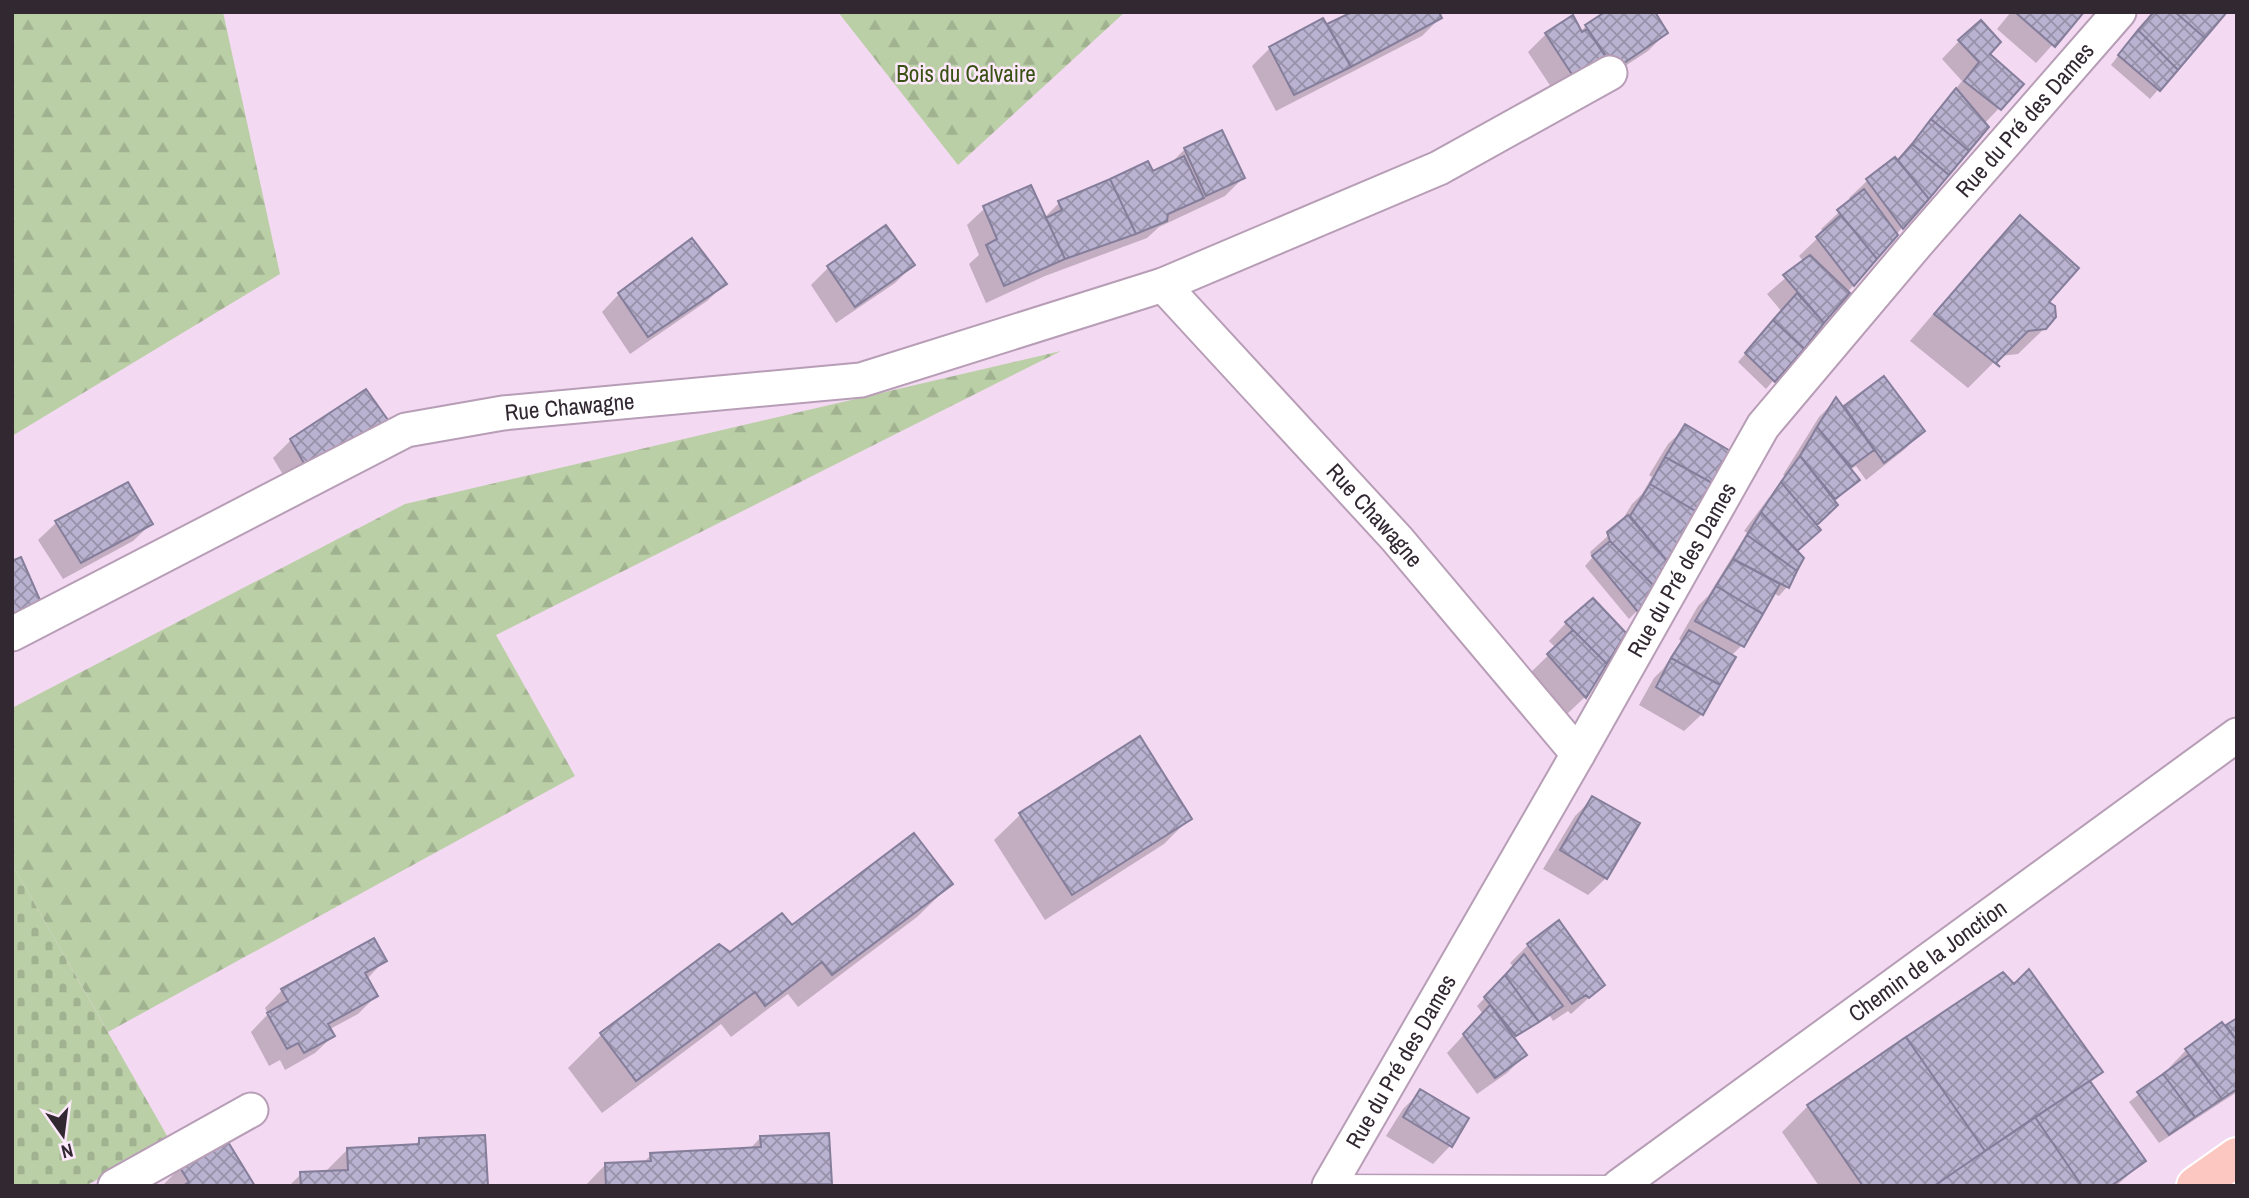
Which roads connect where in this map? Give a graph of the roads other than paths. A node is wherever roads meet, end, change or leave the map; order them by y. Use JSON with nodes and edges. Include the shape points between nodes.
{"nodes":[{"id":1,"x":2119,"y":12,"type":"edge"},
{"id":2,"x":1610,"y":73,"type":"dead end"},
{"id":3,"x":1163,"y":285,"type":"junction"},
{"id":4,"x":12,"y":635,"type":"edge"},
{"id":5,"x":2237,"y":735,"type":"edge"},
{"id":6,"x":1578,"y":754,"type":"junction"},
{"id":7,"x":251,"y":1110,"type":"dead end"},
{"id":8,"x":2237,"y":1157,"type":"edge"},
{"id":9,"x":1330,"y":1184,"type":"edge"},
{"id":10,"x":1619,"y":1185,"type":"edge"},
{"id":11,"x":115,"y":1186,"type":"edge"},
{"id":12,"x":2196,"y":1186,"type":"edge"}],
"edges":[{"from":1,"to":6,"type":"street","name":"Rue du Pré des Dames","via":[[1763,426]]},
{"from":2,"to":3,"type":"street","name":"Rue Chawagne","via":[[1439,168]]},
{"from":3,"to":4,"type":"street","name":"Rue Chawagne","via":[[861,380],[503,412],[406,430]]},
{"from":3,"to":6,"type":"street","name":"Rue Chawagne","via":[[1397,539]]},
{"from":5,"to":10,"type":"street","name":"Chemin de la Jonction"},
{"from":6,"to":9,"type":"street","name":"Rue du Pré des Dames"},
{"from":7,"to":11,"type":"street"},
{"from":8,"to":12,"type":"main road"},
{"from":9,"to":10,"type":"lane"}]}
